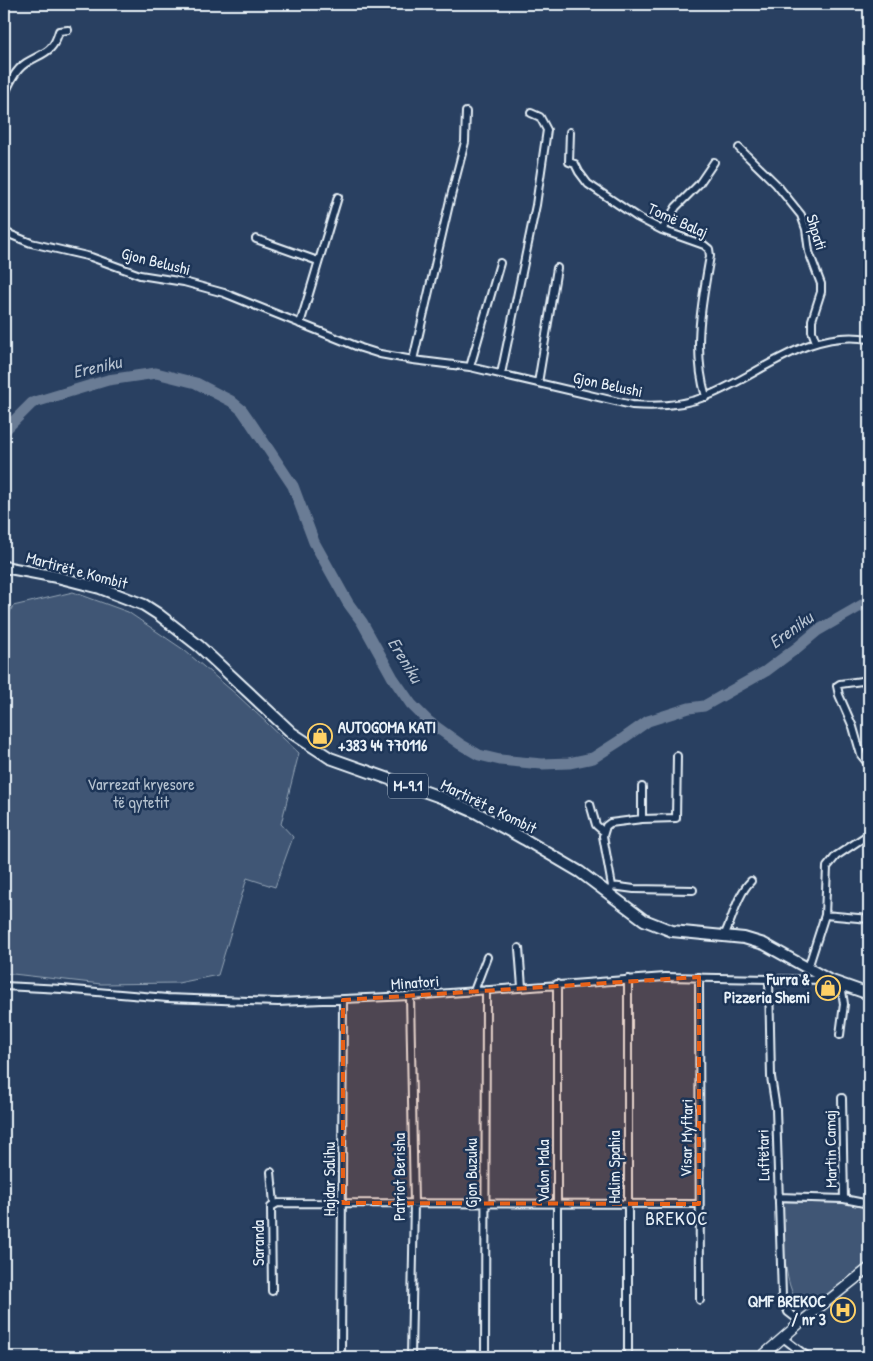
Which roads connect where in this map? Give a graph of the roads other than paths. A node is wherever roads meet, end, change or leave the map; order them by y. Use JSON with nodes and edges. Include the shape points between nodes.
{"nodes":[{"id":1,"x":68,"y":30,"type":"dead end"},
{"id":2,"x":4,"y":96,"type":"edge"},
{"id":3,"x":466,"y":112,"type":"dead end"},
{"id":4,"x":531,"y":112,"type":"dead end"},
{"id":5,"x":570,"y":132,"type":"dead end"},
{"id":6,"x":739,"y":148,"type":"dead end"},
{"id":7,"x":714,"y":162,"type":"dead end"},
{"id":8,"x":338,"y":197,"type":"dead end"},
{"id":9,"x":662,"y":230,"type":"junction"},
{"id":10,"x":4,"y":232,"type":"edge"},
{"id":11,"x":256,"y":239,"type":"dead end"},
{"id":12,"x":318,"y":261,"type":"junction"},
{"id":13,"x":500,"y":263,"type":"dead end"},
{"id":14,"x":557,"y":268,"type":"dead end"},
{"id":15,"x":300,"y":324,"type":"junction"},
{"id":16,"x":869,"y":339,"type":"edge"},
{"id":17,"x":816,"y":342,"type":"junction"},
{"id":18,"x":414,"y":360,"type":"junction"},
{"id":19,"x":470,"y":367,"type":"junction"},
{"id":20,"x":501,"y":374,"type":"junction"},
{"id":21,"x":538,"y":383,"type":"junction"},
{"id":22,"x":706,"y":396,"type":"junction"},
{"id":23,"x":4,"y":567,"type":"edge"},
{"id":24,"x":869,"y":680,"type":"edge"},
{"id":25,"x":678,"y":756,"type":"dead end"},
{"id":26,"x":869,"y":765,"type":"edge"},
{"id":27,"x":642,"y":787,"type":"dead end"},
{"id":28,"x":590,"y":804,"type":"dead end"},
{"id":29,"x":642,"y":818,"type":"junction"},
{"id":30,"x":604,"y":832,"type":"junction"},
{"id":31,"x":869,"y":834,"type":"edge"},
{"id":32,"x":751,"y":881,"type":"dead end"},
{"id":33,"x":610,"y":890,"type":"junction"},
{"id":34,"x":694,"y":890,"type":"dead end"},
{"id":35,"x":824,"y":914,"type":"junction"},
{"id":36,"x":869,"y":919,"type":"edge"},
{"id":37,"x":724,"y":936,"type":"junction"},
{"id":38,"x":519,"y":948,"type":"dead end"},
{"id":39,"x":487,"y":957,"type":"dead end"},
{"id":40,"x":808,"y":968,"type":"junction"},
{"id":41,"x":700,"y":977,"type":"junction"},
{"id":42,"x":628,"y":980,"type":"junction"},
{"id":43,"x":769,"y":980,"type":"junction"},
{"id":44,"x":829,"y":980,"type":"junction"},
{"id":45,"x":557,"y":984,"type":"junction"},
{"id":46,"x":841,"y":984,"type":"junction"},
{"id":47,"x":4,"y":986,"type":"edge"},
{"id":48,"x":522,"y":987,"type":"junction"},
{"id":49,"x":486,"y":990,"type":"junction"},
{"id":50,"x":474,"y":991,"type":"junction"},
{"id":51,"x":869,"y":994,"type":"edge"},
{"id":52,"x":410,"y":996,"type":"junction"},
{"id":53,"x":343,"y":1000,"type":"junction"},
{"id":54,"x":840,"y":1035,"type":"dead end"},
{"id":55,"x":842,"y":1098,"type":"dead end"},
{"id":56,"x":271,"y":1172,"type":"dead end"},
{"id":57,"x":778,"y":1197,"type":"junction"},
{"id":58,"x":844,"y":1199,"type":"junction"},
{"id":59,"x":343,"y":1203,"type":"junction"},
{"id":60,"x":414,"y":1203,"type":"junction"},
{"id":61,"x":485,"y":1203,"type":"junction"},
{"id":62,"x":274,"y":1204,"type":"junction"},
{"id":63,"x":557,"y":1204,"type":"junction"},
{"id":64,"x":628,"y":1204,"type":"junction"},
{"id":65,"x":699,"y":1204,"type":"junction"},
{"id":66,"x":869,"y":1204,"type":"edge"},
{"id":67,"x":869,"y":1268,"type":"edge"},
{"id":68,"x":272,"y":1291,"type":"dead end"},
{"id":69,"x":700,"y":1300,"type":"dead end"},
{"id":70,"x":801,"y":1322,"type":"junction"},
{"id":71,"x":784,"y":1338,"type":"junction"},
{"id":72,"x":628,"y":1356,"type":"dead end"},
{"id":73,"x":341,"y":1357,"type":"edge"},
{"id":74,"x":411,"y":1357,"type":"edge"},
{"id":75,"x":485,"y":1357,"type":"edge"},
{"id":76,"x":557,"y":1357,"type":"edge"},
{"id":77,"x":761,"y":1357,"type":"edge"},
{"id":78,"x":808,"y":1357,"type":"edge"}],
"edges":[{"from":1,"to":2,"type":"street","via":[[59,31],[50,50],[16,73]]},
{"from":3,"to":18,"type":"street","via":[[465,142]]},
{"from":4,"to":20,"type":"street","via":[[540,117],[547,130],[536,205]]},
{"from":5,"to":9,"type":"street","name":"Tomë Balaj","via":[[569,162],[575,164],[588,184]]},
{"from":6,"to":17,"type":"street","name":"Shpati","via":[[776,184],[800,215],[806,229],[809,252],[821,284],[812,320]]},
{"from":7,"to":9,"type":"street","via":[[699,184],[676,207]]},
{"from":8,"to":12,"type":"street"},
{"from":9,"to":22,"type":"street","name":"Tomë Balaj","via":[[709,249],[698,350]]},
{"from":10,"to":15,"type":"street","name":"Gjon Belushi","via":[[140,275],[208,288]]},
{"from":11,"to":12,"type":"street"},
{"from":12,"to":15,"type":"street"},
{"from":13,"to":19,"type":"street"},
{"from":14,"to":21,"type":"street"},
{"from":15,"to":18,"type":"street","name":"Gjon Belushi","via":[[361,348]]},
{"from":16,"to":17,"type":"street","name":"Gjon Belushi","via":[[840,337]]},
{"from":17,"to":22,"type":"street","name":"Gjon Belushi"},
{"from":18,"to":19,"type":"street","name":"Gjon Belushi"},
{"from":19,"to":20,"type":"street","name":"Gjon Belushi"},
{"from":20,"to":21,"type":"street","name":"Gjon Belushi"},
{"from":21,"to":22,"type":"street","name":"Gjon Belushi","via":[[640,406],[685,403]]},
{"from":23,"to":33,"type":"main road","name":"Martirët e Kombit","number":"M-9.1","via":[[100,588],[144,606],[200,646],[292,733],[330,758],[476,813]]},
{"from":24,"to":26,"type":"street","via":[[837,686],[861,755]]},
{"from":25,"to":29,"type":"street","via":[[676,818]]},
{"from":27,"to":29,"type":"street"},
{"from":28,"to":30,"type":"street","via":[[596,825]]},
{"from":29,"to":30,"type":"street","via":[[610,823]]},
{"from":30,"to":33,"type":"street"},
{"from":31,"to":35,"type":"street","via":[[836,856],[828,868]]},
{"from":32,"to":37,"type":"street","via":[[744,888]]},
{"from":33,"to":34,"type":"street"},
{"from":33,"to":37,"type":"main road","name":"Martirët e Kombit","number":"M-9.1","via":[[644,920],[660,927]]},
{"from":35,"to":36,"type":"street"},
{"from":35,"to":40,"type":"street"},
{"from":37,"to":40,"type":"main road","name":"Martirët e Kombit","number":"M-9.1","via":[[764,944]]},
{"from":38,"to":48,"type":"street"},
{"from":39,"to":50,"type":"street"},
{"from":40,"to":44,"type":"main road","name":"Martirët e Kombit","number":"M-9.1"},
{"from":41,"to":42,"type":"street","name":"Minatori"},
{"from":41,"to":43,"type":"street","name":"Minatori"},
{"from":41,"to":65,"type":"street","name":"Visar Myftari"},
{"from":42,"to":45,"type":"street","name":"Minatori"},
{"from":42,"to":64,"type":"street","name":"Halim Spahia"},
{"from":43,"to":44,"type":"street","name":"Minatori"},
{"from":43,"to":57,"type":"street","name":"Luftëtari"},
{"from":44,"to":46,"type":"main road","name":"Martirët e Kombit","number":"M-9.1"},
{"from":45,"to":48,"type":"street","name":"Minatori"},
{"from":45,"to":63,"type":"street","name":"Valon Mala"},
{"from":46,"to":51,"type":"main road","name":"Martirët e Kombit","number":"M-9.1"},
{"from":46,"to":54,"type":"street","via":[[844,1004]]},
{"from":47,"to":53,"type":"street","name":"Minatori","via":[[229,1000]]},
{"from":48,"to":49,"type":"street","name":"Minatori"},
{"from":49,"to":50,"type":"street","name":"Minatori"},
{"from":49,"to":61,"type":"street","name":"Gjon Buzuku"},
{"from":50,"to":52,"type":"street","name":"Minatori"},
{"from":52,"to":53,"type":"street","name":"Minatori"},
{"from":52,"to":60,"type":"street","name":"Patriot Berisha"},
{"from":53,"to":59,"type":"street","name":"Hajdar Salihu"},
{"from":55,"to":58,"type":"street","name":"Martin Camaj"},
{"from":56,"to":62,"type":"street"},
{"from":57,"to":58,"type":"street","name":"Martin Camaj"},
{"from":57,"to":70,"type":"street","name":"Luftëtari","via":[[782,1296],[788,1312]]},
{"from":58,"to":66,"type":"street","name":"Martin Camaj"},
{"from":59,"to":60,"type":"street","name":"Saranda"},
{"from":59,"to":62,"type":"street","name":"Saranda"},
{"from":59,"to":73,"type":"street","name":"Hajdar Salihu"},
{"from":60,"to":61,"type":"street","name":"Saranda"},
{"from":60,"to":74,"type":"street","name":"Patriot Berisha"},
{"from":61,"to":63,"type":"street","name":"Saranda"},
{"from":61,"to":75,"type":"street","name":"Gjon Buzuku"},
{"from":62,"to":68,"type":"street","name":"Saranda","via":[[271,1207]]},
{"from":63,"to":64,"type":"street","name":"Saranda"},
{"from":63,"to":76,"type":"street","name":"Valon Mala"},
{"from":64,"to":65,"type":"street","name":"Saranda"},
{"from":64,"to":72,"type":"street","name":"Halim Spahia"},
{"from":65,"to":69,"type":"street","name":"Visar Myftari"},
{"from":67,"to":70,"type":"main road"},
{"from":70,"to":71,"type":"main road"},
{"from":71,"to":77,"type":"main road"},
{"from":71,"to":78,"type":"street"}]}
